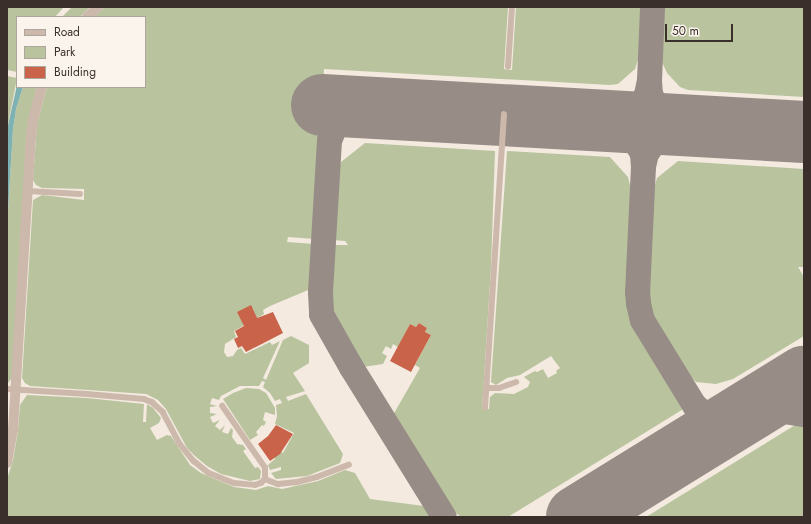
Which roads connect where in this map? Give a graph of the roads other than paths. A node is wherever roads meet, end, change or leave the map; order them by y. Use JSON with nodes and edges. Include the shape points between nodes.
{"nodes":[{"id":1,"x":98,"y":7,"type":"edge"},
{"id":2,"x":512,"y":7,"type":"edge"},
{"id":3,"x":88,"y":16,"type":"edge"},
{"id":4,"x":508,"y":67,"type":"dead end"},
{"id":5,"x":42,"y":88,"type":"edge"},
{"id":6,"x":504,"y":115,"type":"dead end"},
{"id":7,"x":28,"y":191,"type":"junction"},
{"id":8,"x":80,"y":194,"type":"dead end"},
{"id":9,"x":516,"y":382,"type":"dead end"},
{"id":10,"x":486,"y":388,"type":"junction"},
{"id":11,"x":12,"y":389,"type":"edge"},
{"id":12,"x":222,"y":406,"type":"dead end"},
{"id":13,"x":485,"y":408,"type":"dead end"},
{"id":14,"x":7,"y":463,"type":"edge"},
{"id":15,"x":349,"y":465,"type":"dead end"},
{"id":16,"x":266,"y":479,"type":"junction"}],
"edges":[{"from":1,"to":3,"type":"street"},
{"from":2,"to":4,"type":"lane"},
{"from":5,"to":7,"type":"street","via":[[33,120]]},
{"from":6,"to":10,"type":"lane"},
{"from":7,"to":8,"type":"lane"},
{"from":7,"to":11,"type":"street"},
{"from":9,"to":10,"type":"lane","via":[[499,388]]},
{"from":10,"to":13,"type":"lane"},
{"from":11,"to":14,"type":"street","via":[[13,430]]},
{"from":11,"to":16,"type":"lane","via":[[144,399],[152,402],[162,412],[186,453],[209,473],[234,483],[255,485]]},
{"from":12,"to":16,"type":"lane","via":[[265,468]]},
{"from":15,"to":16,"type":"lane","via":[[297,482],[278,484]]}]}
